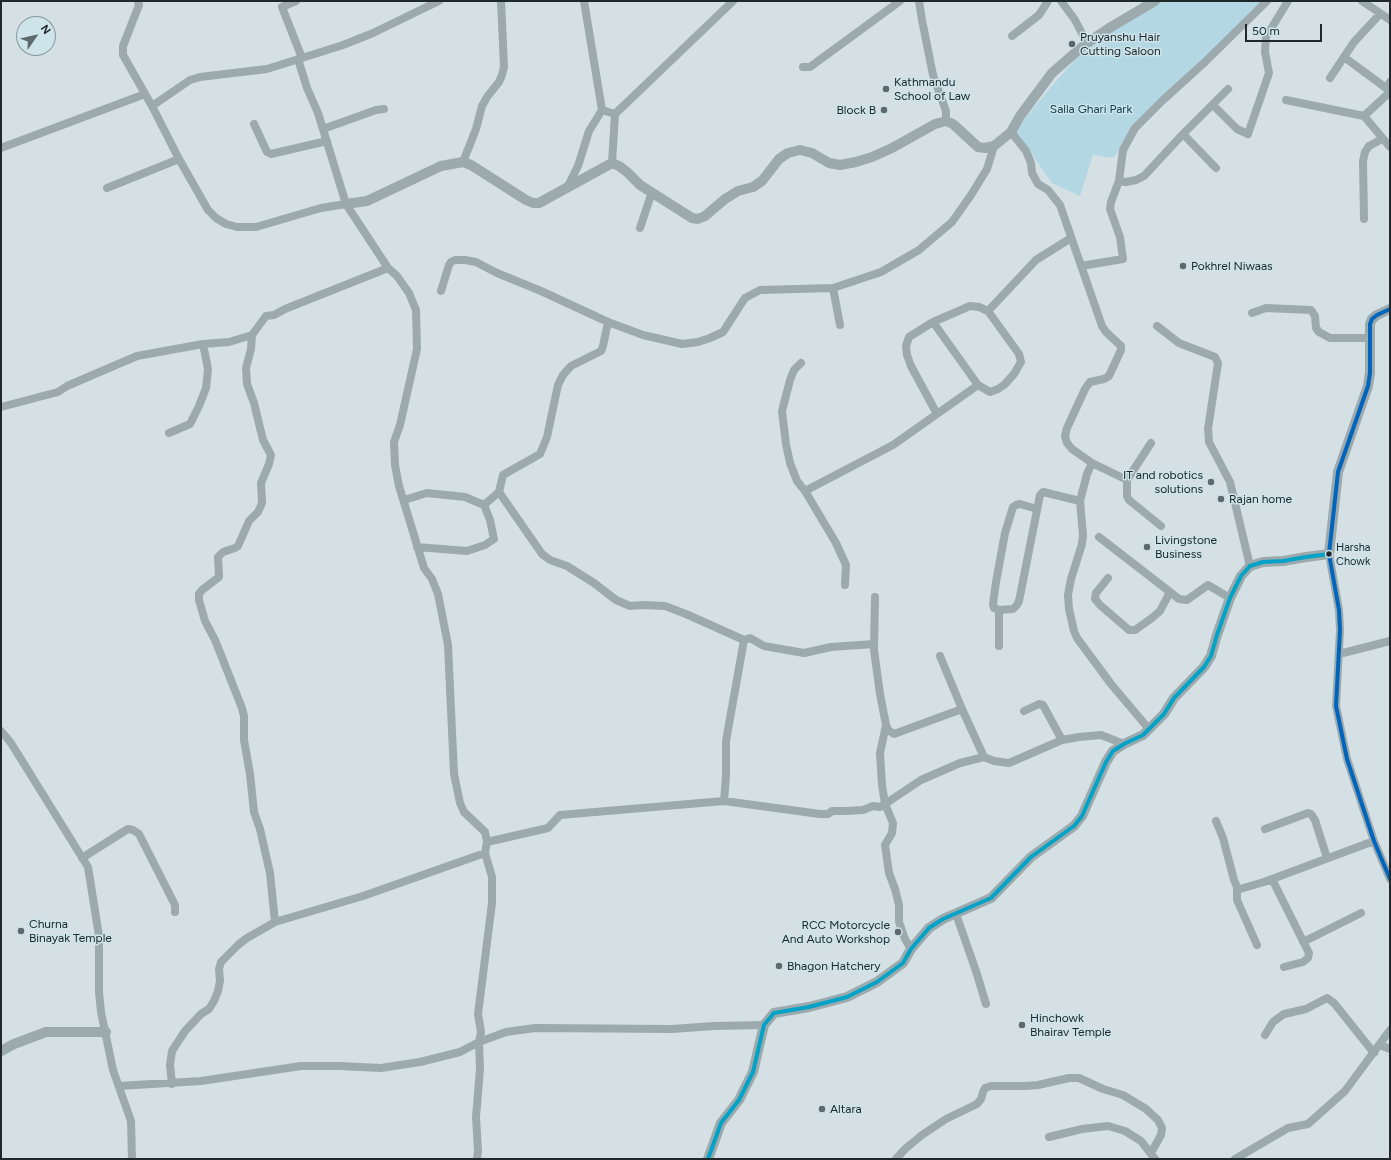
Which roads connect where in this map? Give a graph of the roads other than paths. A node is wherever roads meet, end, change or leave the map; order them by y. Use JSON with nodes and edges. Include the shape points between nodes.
{"nodes":[{"id":1,"x":138,"y":1,"type":"edge"},
{"id":2,"x":296,"y":1,"type":"edge"},
{"id":3,"x":439,"y":1,"type":"edge"},
{"id":4,"x":501,"y":1,"type":"edge"},
{"id":5,"x":584,"y":1,"type":"edge"},
{"id":6,"x":733,"y":1,"type":"edge"},
{"id":7,"x":900,"y":1,"type":"edge"},
{"id":8,"x":919,"y":1,"type":"edge"},
{"id":9,"x":1048,"y":1,"type":"edge"},
{"id":10,"x":1061,"y":1,"type":"edge"},
{"id":11,"x":1155,"y":1,"type":"edge"},
{"id":12,"x":1267,"y":1,"type":"edge"},
{"id":13,"x":1288,"y":1,"type":"edge"},
{"id":14,"x":1362,"y":1,"type":"edge"},
{"id":15,"x":281,"y":4,"type":"edge"},
{"id":16,"x":1380,"y":14,"type":"junction"},
{"id":17,"x":1390,"y":20,"type":"edge"},
{"id":18,"x":1012,"y":36,"type":"dead end"},
{"id":19,"x":1087,"y":43,"type":"junction"},
{"id":20,"x":1344,"y":57,"type":"junction"},
{"id":21,"x":300,"y":58,"type":"junction"},
{"id":22,"x":803,"y":67,"type":"dead end"},
{"id":23,"x":1330,"y":78,"type":"dead end"},
{"id":24,"x":1390,"y":82,"type":"edge"},
{"id":25,"x":1228,"y":89,"type":"dead end"},
{"id":26,"x":1390,"y":92,"type":"edge"},
{"id":27,"x":145,"y":94,"type":"junction"},
{"id":28,"x":1286,"y":100,"type":"dead end"},
{"id":29,"x":1212,"y":105,"type":"junction"},
{"id":30,"x":152,"y":106,"type":"junction"},
{"id":31,"x":384,"y":109,"type":"dead end"},
{"id":32,"x":602,"y":110,"type":"junction"},
{"id":33,"x":615,"y":114,"type":"junction"},
{"id":34,"x":1364,"y":116,"type":"junction"},
{"id":35,"x":946,"y":121,"type":"junction"},
{"id":36,"x":254,"y":124,"type":"dead end"},
{"id":37,"x":323,"y":129,"type":"junction"},
{"id":38,"x":1011,"y":132,"type":"junction"},
{"id":39,"x":1183,"y":134,"type":"junction"},
{"id":40,"x":1382,"y":139,"type":"junction"},
{"id":41,"x":327,"y":141,"type":"junction"},
{"id":42,"x":994,"y":146,"type":"junction"},
{"id":43,"x":1390,"y":147,"type":"edge"},
{"id":44,"x":1,"y":148,"type":"edge"},
{"id":45,"x":179,"y":159,"type":"junction"},
{"id":46,"x":463,"y":162,"type":"junction"},
{"id":47,"x":612,"y":163,"type":"junction"},
{"id":48,"x":1216,"y":168,"type":"dead end"},
{"id":49,"x":1119,"y":181,"type":"junction"},
{"id":50,"x":568,"y":186,"type":"junction"},
{"id":51,"x":108,"y":188,"type":"dead end"},
{"id":52,"x":652,"y":192,"type":"junction"},
{"id":53,"x":346,"y":204,"type":"junction"},
{"id":54,"x":1364,"y":219,"type":"dead end"},
{"id":55,"x":640,"y":228,"type":"dead end"},
{"id":56,"x":1071,"y":238,"type":"junction"},
{"id":57,"x":1081,"y":266,"type":"junction"},
{"id":58,"x":388,"y":268,"type":"junction"},
{"id":59,"x":833,"y":288,"type":"junction"},
{"id":60,"x":441,"y":291,"type":"dead end"},
{"id":61,"x":1390,"y":309,"type":"edge"},
{"id":62,"x":988,"y":312,"type":"junction"},
{"id":63,"x":1252,"y":314,"type":"dead end"},
{"id":64,"x":608,"y":322,"type":"junction"},
{"id":65,"x":933,"y":322,"type":"junction"},
{"id":66,"x":840,"y":326,"type":"dead end"},
{"id":67,"x":1157,"y":326,"type":"dead end"},
{"id":68,"x":252,"y":334,"type":"junction"},
{"id":69,"x":1370,"y":338,"type":"junction"},
{"id":70,"x":202,"y":344,"type":"junction"},
{"id":71,"x":801,"y":363,"type":"dead end"},
{"id":72,"x":978,"y":385,"type":"junction"},
{"id":73,"x":1,"y":407,"type":"edge"},
{"id":74,"x":937,"y":414,"type":"junction"},
{"id":75,"x":169,"y":433,"type":"dead end"},
{"id":76,"x":1151,"y":444,"type":"dead end"},
{"id":77,"x":1092,"y":463,"type":"junction"},
{"id":78,"x":1127,"y":480,"type":"junction"},
{"id":79,"x":806,"y":491,"type":"junction"},
{"id":80,"x":499,"y":492,"type":"junction"},
{"id":81,"x":404,"y":500,"type":"junction"},
{"id":82,"x":1080,"y":501,"type":"junction"},
{"id":83,"x":484,"y":505,"type":"junction"},
{"id":84,"x":1037,"y":509,"type":"junction"},
{"id":85,"x":1161,"y":526,"type":"dead end"},
{"id":86,"x":1100,"y":537,"type":"dead end"},
{"id":87,"x":417,"y":547,"type":"junction"},
{"id":88,"x":1329,"y":554,"type":"junction"},
{"id":89,"x":1250,"y":566,"type":"junction"},
{"id":90,"x":1108,"y":578,"type":"dead end"},
{"id":91,"x":845,"y":585,"type":"dead end"},
{"id":92,"x":1170,"y":592,"type":"junction"},
{"id":93,"x":875,"y":597,"type":"dead end"},
{"id":94,"x":1230,"y":598,"type":"junction"},
{"id":95,"x":999,"y":610,"type":"junction"},
{"id":96,"x":744,"y":640,"type":"junction"},
{"id":97,"x":1390,"y":641,"type":"edge"},
{"id":98,"x":874,"y":644,"type":"junction"},
{"id":99,"x":999,"y":646,"type":"dead end"},
{"id":100,"x":1339,"y":654,"type":"junction"},
{"id":101,"x":940,"y":656,"type":"dead end"},
{"id":102,"x":962,"y":709,"type":"junction"},
{"id":103,"x":1024,"y":711,"type":"dead end"},
{"id":104,"x":886,"y":724,"type":"junction"},
{"id":105,"x":1149,"y":729,"type":"junction"},
{"id":106,"x":1,"y":731,"type":"edge"},
{"id":107,"x":1062,"y":740,"type":"junction"},
{"id":108,"x":1124,"y":744,"type":"junction"},
{"id":109,"x":984,"y":757,"type":"junction"},
{"id":110,"x":724,"y":801,"type":"junction"},
{"id":111,"x":885,"y":804,"type":"junction"},
{"id":112,"x":1216,"y":821,"type":"dead end"},
{"id":113,"x":1265,"y":829,"type":"dead end"},
{"id":114,"x":1374,"y":841,"type":"junction"},
{"id":115,"x":488,"y":842,"type":"junction"},
{"id":116,"x":485,"y":853,"type":"junction"},
{"id":117,"x":82,"y":858,"type":"junction"},
{"id":118,"x":1327,"y":858,"type":"junction"},
{"id":119,"x":1272,"y":879,"type":"junction"},
{"id":120,"x":1390,"y":879,"type":"edge"},
{"id":121,"x":1237,"y":887,"type":"junction"},
{"id":122,"x":175,"y":912,"type":"dead end"},
{"id":123,"x":1361,"y":913,"type":"dead end"},
{"id":124,"x":956,"y":914,"type":"junction"},
{"id":125,"x":275,"y":922,"type":"junction"},
{"id":126,"x":1302,"y":942,"type":"junction"},
{"id":127,"x":1258,"y":945,"type":"dead end"},
{"id":128,"x":911,"y":949,"type":"junction"},
{"id":129,"x":1284,"y":967,"type":"dead end"},
{"id":130,"x":986,"y":1004,"type":"dead end"},
{"id":131,"x":764,"y":1025,"type":"junction"},
{"id":132,"x":1390,"y":1030,"type":"edge"},
{"id":133,"x":106,"y":1032,"type":"junction"},
{"id":134,"x":1265,"y":1035,"type":"dead end"},
{"id":135,"x":479,"y":1042,"type":"junction"},
{"id":136,"x":1380,"y":1045,"type":"junction"},
{"id":137,"x":1390,"y":1049,"type":"edge"},
{"id":138,"x":1,"y":1051,"type":"edge"},
{"id":139,"x":1374,"y":1053,"type":"junction"},
{"id":140,"x":172,"y":1084,"type":"junction"},
{"id":141,"x":119,"y":1086,"type":"junction"},
{"id":142,"x":1049,"y":1137,"type":"dead end"},
{"id":143,"x":1153,"y":1156,"type":"edge"},
{"id":144,"x":132,"y":1159,"type":"edge"},
{"id":145,"x":477,"y":1159,"type":"edge"},
{"id":146,"x":708,"y":1159,"type":"edge"},
{"id":147,"x":896,"y":1159,"type":"edge"},
{"id":148,"x":1235,"y":1159,"type":"edge"}],
"edges":[{"from":1,"to":27,"type":"street","via":[[139,5],[122,46],[123,55]]},
{"from":2,"to":15,"type":"street"},
{"from":3,"to":21,"type":"street","via":[[343,45]]},
{"from":4,"to":46,"type":"street","via":[[504,67],[500,82],[482,106]]},
{"from":5,"to":32,"type":"street"},
{"from":6,"to":33,"type":"street"},
{"from":7,"to":22,"type":"street","via":[[810,67]]},
{"from":8,"to":35,"type":"street","via":[[933,75],[946,111]]},
{"from":9,"to":18,"type":"street","via":[[1039,15]]},
{"from":10,"to":19,"type":"street"},
{"from":11,"to":19,"type":"street"},
{"from":12,"to":49,"type":"street","via":[[1135,128],[1123,150]]},
{"from":13,"to":29,"type":"street","via":[[1266,38],[1268,73],[1248,134],[1237,129]]},
{"from":14,"to":16,"type":"street"},
{"from":15,"to":21,"type":"street"},
{"from":16,"to":17,"type":"street"},
{"from":16,"to":20,"type":"street"},
{"from":19,"to":38,"type":"street","via":[[1052,73]]},
{"from":20,"to":23,"type":"street"},
{"from":20,"to":24,"type":"street","via":[[1386,88]]},
{"from":21,"to":30,"type":"street","via":[[267,69],[190,80]]},
{"from":21,"to":37,"type":"street"},
{"from":25,"to":29,"type":"street"},
{"from":26,"to":34,"type":"street"},
{"from":27,"to":30,"type":"street"},
{"from":27,"to":44,"type":"street"},
{"from":28,"to":34,"type":"street"},
{"from":29,"to":39,"type":"street"},
{"from":30,"to":45,"type":"street"},
{"from":31,"to":37,"type":"street"},
{"from":32,"to":33,"type":"street"},
{"from":32,"to":50,"type":"street","via":[[589,131],[578,166]]},
{"from":33,"to":47,"type":"street"},
{"from":34,"to":40,"type":"street"},
{"from":35,"to":42,"type":"street","via":[[953,124],[978,147]]},
{"from":35,"to":52,"type":"street","via":[[935,124],[872,157],[856,162],[840,165],[800,150],[788,153],[779,159],[762,181],[725,198],[698,219],[692,218]]},
{"from":36,"to":41,"type":"street","via":[[267,152],[271,154]]},
{"from":37,"to":41,"type":"street"},
{"from":38,"to":42,"type":"street"},
{"from":38,"to":56,"type":"street","via":[[1026,151],[1038,184],[1048,190],[1060,205]]},
{"from":39,"to":48,"type":"street"},
{"from":39,"to":49,"type":"street","via":[[1144,176],[1126,182]]},
{"from":40,"to":43,"type":"street"},
{"from":40,"to":54,"type":"street","via":[[1369,146],[1365,152]]},
{"from":41,"to":53,"type":"street"},
{"from":42,"to":59,"type":"street","via":[[987,169],[971,196],[952,222],[936,237],[881,272]]},
{"from":45,"to":51,"type":"street"},
{"from":45,"to":53,"type":"street","via":[[208,210],[226,224],[237,227],[256,227],[321,208]]},
{"from":46,"to":50,"type":"street","via":[[471,164],[533,203],[546,200]]},
{"from":46,"to":53,"type":"street","via":[[441,166],[367,201]]},
{"from":47,"to":50,"type":"street"},
{"from":47,"to":52,"type":"street"},
{"from":49,"to":57,"type":"street","via":[[1110,209],[1120,237],[1123,258]]},
{"from":52,"to":55,"type":"street"},
{"from":53,"to":58,"type":"street"},
{"from":56,"to":57,"type":"street"},
{"from":56,"to":62,"type":"street","via":[[1036,260]]},
{"from":57,"to":77,"type":"street","via":[[1102,326],[1121,346],[1109,376],[1104,380],[1090,382],[1085,388],[1065,436],[1072,449]]},
{"from":58,"to":68,"type":"street","via":[[266,316]]},
{"from":58,"to":81,"type":"street","via":[[409,293],[416,310],[417,348],[394,442],[399,486]]},
{"from":59,"to":64,"type":"street","via":[[760,290],[745,298],[723,332],[698,342],[682,344],[643,335]]},
{"from":59,"to":66,"type":"street"},
{"from":60,"to":64,"type":"street","via":[[451,262],[476,262]]},
{"from":61,"to":69,"type":"street","via":[[1372,319]]},
{"from":62,"to":65,"type":"street","via":[[970,306]]},
{"from":62,"to":72,"type":"street","via":[[1021,362],[1014,374],[998,389],[990,392]]},
{"from":63,"to":69,"type":"street","via":[[1266,308],[1311,310],[1315,316],[1316,328],[1330,338]]},
{"from":64,"to":80,"type":"street","via":[[601,351],[571,366],[563,375],[558,385],[547,437],[540,454],[503,476]]},
{"from":65,"to":72,"type":"street"},
{"from":65,"to":74,"type":"street","via":[[909,337],[906,346],[911,366]]},
{"from":67,"to":89,"type":"street","via":[[1179,343],[1215,357],[1218,363],[1208,429],[1209,442],[1230,482]]},
{"from":68,"to":70,"type":"street","via":[[229,342]]},
{"from":68,"to":125,"type":"street","via":[[246,380],[263,440],[271,455],[261,484],[262,503],[258,512],[249,521],[238,546],[218,557],[219,577],[202,590],[199,600],[205,621],[215,640],[244,716],[244,740],[254,812],[270,873]]},
{"from":69,"to":88,"type":"street","via":[[1368,386],[1338,472]]},
{"from":70,"to":73,"type":"street","via":[[137,356],[58,392]]},
{"from":70,"to":75,"type":"street","via":[[208,369],[206,388],[200,406],[190,424]]},
{"from":71,"to":79,"type":"street","via":[[794,370],[790,380],[782,411],[790,463],[797,481]]},
{"from":72,"to":74,"type":"street"},
{"from":74,"to":79,"type":"street","via":[[893,445]]},
{"from":76,"to":78,"type":"street"},
{"from":77,"to":78,"type":"street"},
{"from":77,"to":82,"type":"street"},
{"from":78,"to":85,"type":"street","via":[[1129,500]]},
{"from":79,"to":91,"type":"street","via":[[846,565]]},
{"from":80,"to":83,"type":"street"},
{"from":80,"to":96,"type":"street","via":[[542,554],[594,583],[616,600],[630,606],[665,606]]},
{"from":81,"to":83,"type":"street","via":[[427,493],[465,497]]},
{"from":81,"to":87,"type":"street"},
{"from":82,"to":84,"type":"street","via":[[1044,492],[1040,495]]},
{"from":82,"to":105,"type":"street","via":[[1082,544],[1068,596],[1074,631],[1111,684]]},
{"from":83,"to":87,"type":"street","via":[[494,539],[485,545],[467,551]]},
{"from":84,"to":95,"type":"street","via":[[1019,601],[1013,609]]},
{"from":84,"to":95,"type":"street","via":[[1020,504],[1013,507],[1005,533],[993,604],[994,608]]},
{"from":86,"to":92,"type":"street"},
{"from":87,"to":115,"type":"street","via":[[424,568],[438,594],[448,645],[454,774],[460,803],[464,812],[485,832]]},
{"from":88,"to":89,"type":"street","via":[[1263,562]]},
{"from":88,"to":100,"type":"street","via":[[1339,610]]},
{"from":89,"to":94,"type":"street","via":[[1241,576]]},
{"from":90,"to":92,"type":"street","via":[[1096,593],[1095,599],[1129,630],[1135,630],[1160,611]]},
{"from":92,"to":94,"type":"street","via":[[1179,599],[1188,600],[1208,585]]},
{"from":93,"to":98,"type":"street"},
{"from":94,"to":105,"type":"street","via":[[1211,656]]},
{"from":95,"to":99,"type":"street"},
{"from":96,"to":98,"type":"street","via":[[750,638],[764,646],[804,653],[831,647]]},
{"from":96,"to":110,"type":"street","via":[[726,741]]},
{"from":97,"to":100,"type":"street"},
{"from":98,"to":104,"type":"street"},
{"from":100,"to":114,"type":"street","via":[[1336,706],[1347,759]]},
{"from":101,"to":102,"type":"street"},
{"from":102,"to":104,"type":"street","via":[[894,734],[888,730]]},
{"from":102,"to":109,"type":"street"},
{"from":103,"to":107,"type":"street","via":[[1039,704],[1043,705]]},
{"from":104,"to":111,"type":"street","via":[[880,753]]},
{"from":105,"to":108,"type":"street","via":[[1143,735]]},
{"from":106,"to":117,"type":"street","via":[[11,742]]},
{"from":107,"to":108,"type":"street","via":[[1101,735]]},
{"from":107,"to":109,"type":"street","via":[[1009,763]]},
{"from":108,"to":124,"type":"street","via":[[1113,751],[1106,762],[1082,816],[1074,826],[1031,857],[991,898]]},
{"from":109,"to":111,"type":"street","via":[[960,763],[920,780]]},
{"from":110,"to":111,"type":"street","via":[[820,814],[863,810]]},
{"from":110,"to":115,"type":"street","via":[[560,815],[548,828]]},
{"from":111,"to":128,"type":"street","via":[[893,823],[892,833],[885,845],[889,873],[899,904],[899,922]]},
{"from":112,"to":121,"type":"street"},
{"from":113,"to":118,"type":"street","via":[[1311,814]]},
{"from":114,"to":118,"type":"street"},
{"from":114,"to":120,"type":"street"},
{"from":115,"to":116,"type":"street"},
{"from":116,"to":125,"type":"street","via":[[363,896]]},
{"from":116,"to":135,"type":"street","via":[[492,877],[492,903],[478,1014],[481,1032]]},
{"from":117,"to":122,"type":"street","via":[[122,832],[133,830],[139,834],[175,905]]},
{"from":117,"to":133,"type":"street","via":[[88,867],[99,936],[101,1012]]},
{"from":118,"to":119,"type":"street"},
{"from":119,"to":121,"type":"street","via":[[1249,887]]},
{"from":119,"to":126,"type":"street"},
{"from":121,"to":127,"type":"street","via":[[1237,900]]},
{"from":123,"to":126,"type":"street"},
{"from":124,"to":128,"type":"street","via":[[929,928]]},
{"from":124,"to":130,"type":"street"},
{"from":125,"to":140,"type":"street","via":[[247,938],[221,962],[218,969],[220,980],[214,1001],[185,1031],[172,1051]]},
{"from":126,"to":129,"type":"street","via":[[1309,953],[1308,958]]},
{"from":128,"to":131,"type":"street","via":[[903,963],[877,982],[847,997],[774,1013]]},
{"from":131,"to":135,"type":"street","via":[[672,1029],[535,1028],[506,1032]]},
{"from":131,"to":146,"type":"street","via":[[753,1072],[739,1100],[722,1123]]},
{"from":132,"to":136,"type":"street"},
{"from":133,"to":138,"type":"street","via":[[46,1032]]},
{"from":133,"to":141,"type":"street","via":[[113,1070]]},
{"from":134,"to":139,"type":"street","via":[[1274,1022],[1284,1014],[1306,1009],[1328,998]]},
{"from":135,"to":140,"type":"street","via":[[460,1052],[381,1068],[301,1066]]},
{"from":135,"to":145,"type":"street"},
{"from":136,"to":137,"type":"street"},
{"from":136,"to":139,"type":"street"},
{"from":139,"to":148,"type":"street","via":[[1345,1091],[1308,1124],[1288,1128]]},
{"from":140,"to":141,"type":"street"},
{"from":141,"to":144,"type":"street","via":[[131,1121]]},
{"from":142,"to":143,"type":"street","via":[[1108,1126],[1125,1131],[1141,1141]]},
{"from":143,"to":147,"type":"street","via":[[1162,1128],[1158,1120],[1123,1095],[1079,1078],[1069,1078],[1038,1085],[985,1088],[982,1099],[977,1104],[928,1131]]}]}
